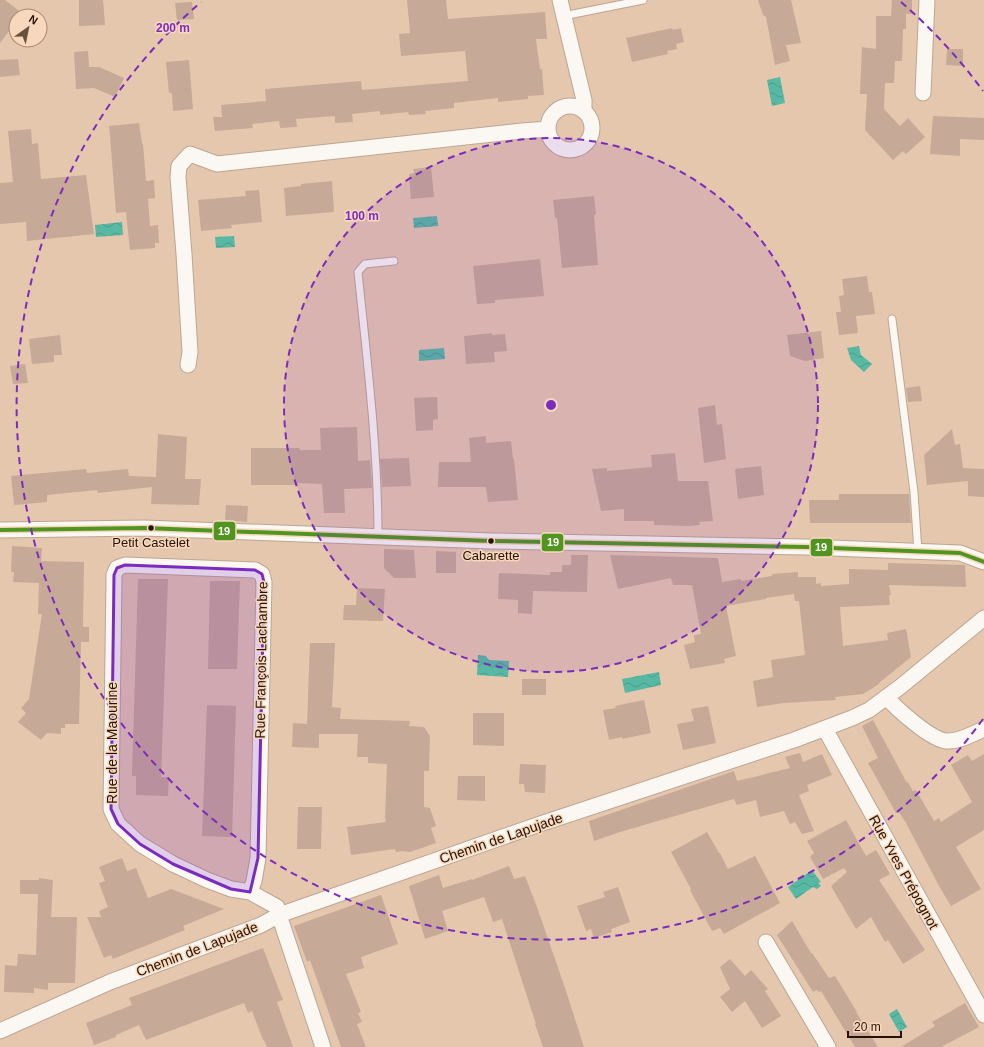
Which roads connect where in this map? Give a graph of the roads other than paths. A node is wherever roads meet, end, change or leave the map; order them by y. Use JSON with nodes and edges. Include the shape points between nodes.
{"nodes":[{"id":1,"x":560,"y":0,"type":"edge"},
{"id":2,"x":643,"y":0,"type":"edge"},
{"id":3,"x":927,"y":0,"type":"edge"},
{"id":4,"x":564,"y":16,"type":"junction"},
{"id":5,"x":923,"y":93,"type":"dead end"},
{"id":6,"x":584,"y":111,"type":"junction"},
{"id":7,"x":548,"y":129,"type":"junction"},
{"id":8,"x":394,"y":261,"type":"dead end"},
{"id":9,"x":892,"y":319,"type":"dead end"},
{"id":10,"x":188,"y":365,"type":"dead end"},
{"id":11,"x":0,"y":530,"type":"edge"},
{"id":12,"x":378,"y":537,"type":"junction"},
{"id":13,"x":918,"y":552,"type":"junction"},
{"id":14,"x":984,"y":562,"type":"edge"},
{"id":15,"x":117,"y":568,"type":"joint"},
{"id":16,"x":984,"y":618,"type":"edge"},
{"id":17,"x":886,"y":697,"type":"junction"},
{"id":18,"x":825,"y":729,"type":"junction"},
{"id":19,"x":984,"y":729,"type":"edge"},
{"id":20,"x":250,"y":892,"type":"junction"},
{"id":21,"x":279,"y":915,"type":"junction"},
{"id":22,"x":766,"y":942,"type":"dead end"},
{"id":23,"x":984,"y":1015,"type":"edge"},
{"id":24,"x":0,"y":1031,"type":"edge"},
{"id":25,"x":323,"y":1047,"type":"edge"},
{"id":26,"x":828,"y":1047,"type":"edge"}],
"edges":[{"from":1,"to":4,"type":"street"},
{"from":2,"to":4,"type":"lane"},
{"from":3,"to":5,"type":"street"},
{"from":4,"to":6,"type":"street","via":[[584,100]]},
{"from":6,"to":7,"type":"street","via":[[577,107],[563,107],[552,116]]},
{"from":6,"to":7,"type":"street","via":[[592,130],[590,137],[581,147],[566,150],[560,147],[554,143]]},
{"from":7,"to":10,"type":"street","via":[[217,164],[190,154],[179,166],[178,177],[190,352]]},
{"from":8,"to":12,"type":"lane","via":[[364,264],[358,272],[373,425]]},
{"from":9,"to":13,"type":"lane","via":[[914,492]]},
{"from":11,"to":12,"type":"street","via":[[144,528]]},
{"from":12,"to":13,"type":"street"},
{"from":13,"to":14,"type":"street","via":[[960,553]]},
{"from":15,"to":20,"type":"street","name":"Rue de la Maourine","via":[[114,575],[111,809],[118,824],[140,844],[172,864],[231,889]]},
{"from":15,"to":20,"type":"street","name":"Rue François Lachambre","via":[[125,565],[255,570],[262,574],[264,582],[258,858]]},
{"from":16,"to":17,"type":"street","name":"Chemin de Lapujade"},
{"from":17,"to":18,"type":"street","name":"Chemin de Lapujade","via":[[869,710]]},
{"from":17,"to":19,"type":"street","via":[[931,736],[945,741],[958,740]]},
{"from":18,"to":21,"type":"street","name":"Chemin de Lapujade"},
{"from":18,"to":23,"type":"street","name":"Rue Yves Prépognot"},
{"from":20,"to":21,"type":"street","name":"Rue de la Maourine","via":[[277,907]]},
{"from":21,"to":24,"type":"street","name":"Chemin de Lapujade","via":[[261,925],[110,982]]},
{"from":21,"to":25,"type":"street"},
{"from":22,"to":26,"type":"street"}]}
